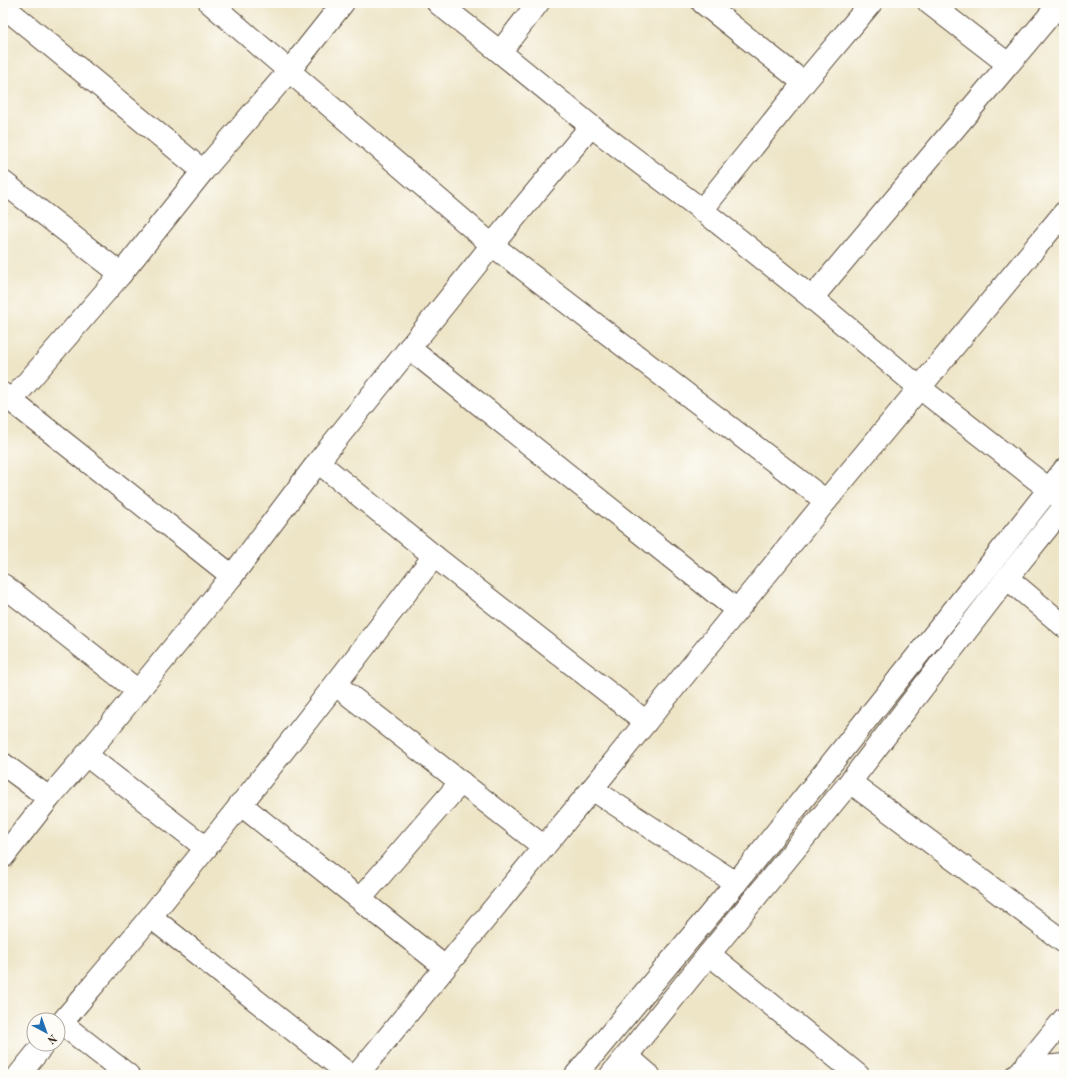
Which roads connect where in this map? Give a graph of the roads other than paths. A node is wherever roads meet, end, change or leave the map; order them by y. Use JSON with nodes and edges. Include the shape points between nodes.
{"nodes":[{"id":1,"x":210,"y":3,"type":"edge"},
{"id":2,"x":343,"y":3,"type":"edge"},
{"id":3,"x":438,"y":3,"type":"edge"},
{"id":4,"x":538,"y":3,"type":"edge"},
{"id":5,"x":703,"y":3,"type":"edge"},
{"id":6,"x":871,"y":3,"type":"edge"},
{"id":7,"x":929,"y":3,"type":"edge"},
{"id":8,"x":1060,"y":3,"type":"edge"},
{"id":9,"x":3,"y":6,"type":"edge"},
{"id":10,"x":500,"y":52,"type":"junction"},
{"id":11,"x":1008,"y":64,"type":"junction"},
{"id":12,"x":289,"y":71,"type":"junction"},
{"id":13,"x":804,"y":83,"type":"junction"},
{"id":14,"x":591,"y":126,"type":"junction"},
{"id":15,"x":203,"y":171,"type":"junction"},
{"id":16,"x":3,"y":182,"type":"edge"},
{"id":17,"x":702,"y":210,"type":"junction"},
{"id":18,"x":1064,"y":213,"type":"edge"},
{"id":19,"x":492,"y":245,"type":"junction"},
{"id":20,"x":121,"y":274,"type":"junction"},
{"id":21,"x":812,"y":298,"type":"junction"},
{"id":22,"x":409,"y":348,"type":"junction"},
{"id":23,"x":920,"y":388,"type":"junction"},
{"id":24,"x":7,"y":398,"type":"edge"},
{"id":25,"x":318,"y":462,"type":"junction"},
{"id":26,"x":1064,"y":470,"type":"edge"},
{"id":27,"x":1056,"y":496,"type":"edge"},
{"id":28,"x":826,"y":501,"type":"junction"},
{"id":29,"x":1064,"y":507,"type":"edge"},
{"id":30,"x":434,"y":556,"type":"junction"},
{"id":31,"x":232,"y":576,"type":"junction"},
{"id":32,"x":1007,"y":578,"type":"junction"},
{"id":33,"x":3,"y":585,"type":"edge"},
{"id":34,"x":737,"y":610,"type":"junction"},
{"id":35,"x":1064,"y":626,"type":"edge"},
{"id":36,"x":336,"y":685,"type":"junction"},
{"id":37,"x":138,"y":690,"type":"junction"},
{"id":38,"x":646,"y":722,"type":"junction"},
{"id":39,"x":86,"y":755,"type":"junction"},
{"id":40,"x":3,"y":764,"type":"edge"},
{"id":41,"x":460,"y":782,"type":"junction"},
{"id":42,"x":850,"y":782,"type":"junction"},
{"id":43,"x":592,"y":789,"type":"junction"},
{"id":44,"x":49,"y":798,"type":"junction"},
{"id":45,"x":240,"y":804,"type":"junction"},
{"id":46,"x":544,"y":847,"type":"junction"},
{"id":47,"x":206,"y":848,"type":"junction"},
{"id":48,"x":3,"y":857,"type":"edge"},
{"id":49,"x":736,"y":883,"type":"junction"},
{"id":50,"x":360,"y":899,"type":"junction"},
{"id":51,"x":151,"y":917,"type":"junction"},
{"id":52,"x":1064,"y":942,"type":"edge"},
{"id":53,"x":709,"y":954,"type":"junction"},
{"id":54,"x":445,"y":967,"type":"junction"},
{"id":55,"x":66,"y":1018,"type":"edge"},
{"id":56,"x":1064,"y":1019,"type":"edge"},
{"id":57,"x":66,"y":1029,"type":"edge"},
{"id":58,"x":38,"y":1052,"type":"edge"},
{"id":59,"x":627,"y":1056,"type":"junction"},
{"id":60,"x":1064,"y":1065,"type":"edge"},
{"id":61,"x":1020,"y":1072,"type":"edge"},
{"id":62,"x":19,"y":1075,"type":"edge"},
{"id":63,"x":128,"y":1075,"type":"edge"},
{"id":64,"x":350,"y":1075,"type":"edge"},
{"id":65,"x":357,"y":1075,"type":"edge"},
{"id":66,"x":576,"y":1075,"type":"edge"},
{"id":67,"x":611,"y":1075,"type":"edge"},
{"id":68,"x":650,"y":1075,"type":"edge"},
{"id":69,"x":858,"y":1075,"type":"edge"}],
"edges":[{"from":1,"to":12,"type":"street"},
{"from":2,"to":12,"type":"street"},
{"from":3,"to":10,"type":"street"},
{"from":4,"to":10,"type":"street"},
{"from":5,"to":13,"type":"street"},
{"from":6,"to":13,"type":"street"},
{"from":7,"to":11,"type":"street"},
{"from":8,"to":11,"type":"street"},
{"from":9,"to":15,"type":"street"},
{"from":10,"to":14,"type":"street"},
{"from":11,"to":21,"type":"street"},
{"from":12,"to":15,"type":"street"},
{"from":12,"to":19,"type":"street"},
{"from":13,"to":17,"type":"street"},
{"from":14,"to":17,"type":"street"},
{"from":14,"to":19,"type":"street"},
{"from":15,"to":20,"type":"street"},
{"from":16,"to":20,"type":"street"},
{"from":17,"to":21,"type":"street"},
{"from":18,"to":23,"type":"street"},
{"from":19,"to":22,"type":"street"},
{"from":19,"to":28,"type":"street"},
{"from":20,"to":24,"type":"street"},
{"from":21,"to":23,"type":"street"},
{"from":22,"to":25,"type":"street"},
{"from":22,"to":34,"type":"street"},
{"from":23,"to":27,"type":"street"},
{"from":23,"to":28,"type":"street"},
{"from":24,"to":31,"type":"street"},
{"from":25,"to":30,"type":"street"},
{"from":25,"to":31,"type":"street"},
{"from":26,"to":27,"type":"street"},
{"from":27,"to":49,"type":"street","via":[[934,635]]},
{"from":28,"to":34,"type":"street"},
{"from":29,"to":32,"type":"street"},
{"from":30,"to":36,"type":"street"},
{"from":30,"to":38,"type":"street"},
{"from":31,"to":37,"type":"street"},
{"from":32,"to":35,"type":"street"},
{"from":32,"to":42,"type":"street"},
{"from":33,"to":37,"type":"street"},
{"from":34,"to":38,"type":"street"},
{"from":36,"to":41,"type":"street"},
{"from":36,"to":45,"type":"street"},
{"from":37,"to":39,"type":"street"},
{"from":38,"to":43,"type":"street"},
{"from":39,"to":44,"type":"street"},
{"from":39,"to":47,"type":"street"},
{"from":40,"to":44,"type":"street"},
{"from":41,"to":46,"type":"street"},
{"from":41,"to":50,"type":"street"},
{"from":42,"to":52,"type":"street"},
{"from":42,"to":53,"type":"street"},
{"from":43,"to":46,"type":"street"},
{"from":43,"to":49,"type":"street"},
{"from":44,"to":48,"type":"street"},
{"from":45,"to":47,"type":"street"},
{"from":45,"to":50,"type":"street"},
{"from":46,"to":54,"type":"street"},
{"from":47,"to":51,"type":"street"},
{"from":49,"to":66,"type":"street"},
{"from":50,"to":54,"type":"street"},
{"from":51,"to":55,"type":"street"},
{"from":51,"to":64,"type":"street"},
{"from":53,"to":59,"type":"street"},
{"from":53,"to":69,"type":"street"},
{"from":54,"to":65,"type":"street"},
{"from":56,"to":61,"type":"street"},
{"from":57,"to":63,"type":"street"},
{"from":58,"to":62,"type":"street"},
{"from":59,"to":67,"type":"street"},
{"from":59,"to":68,"type":"street"},
{"from":60,"to":61,"type":"street"}]}
